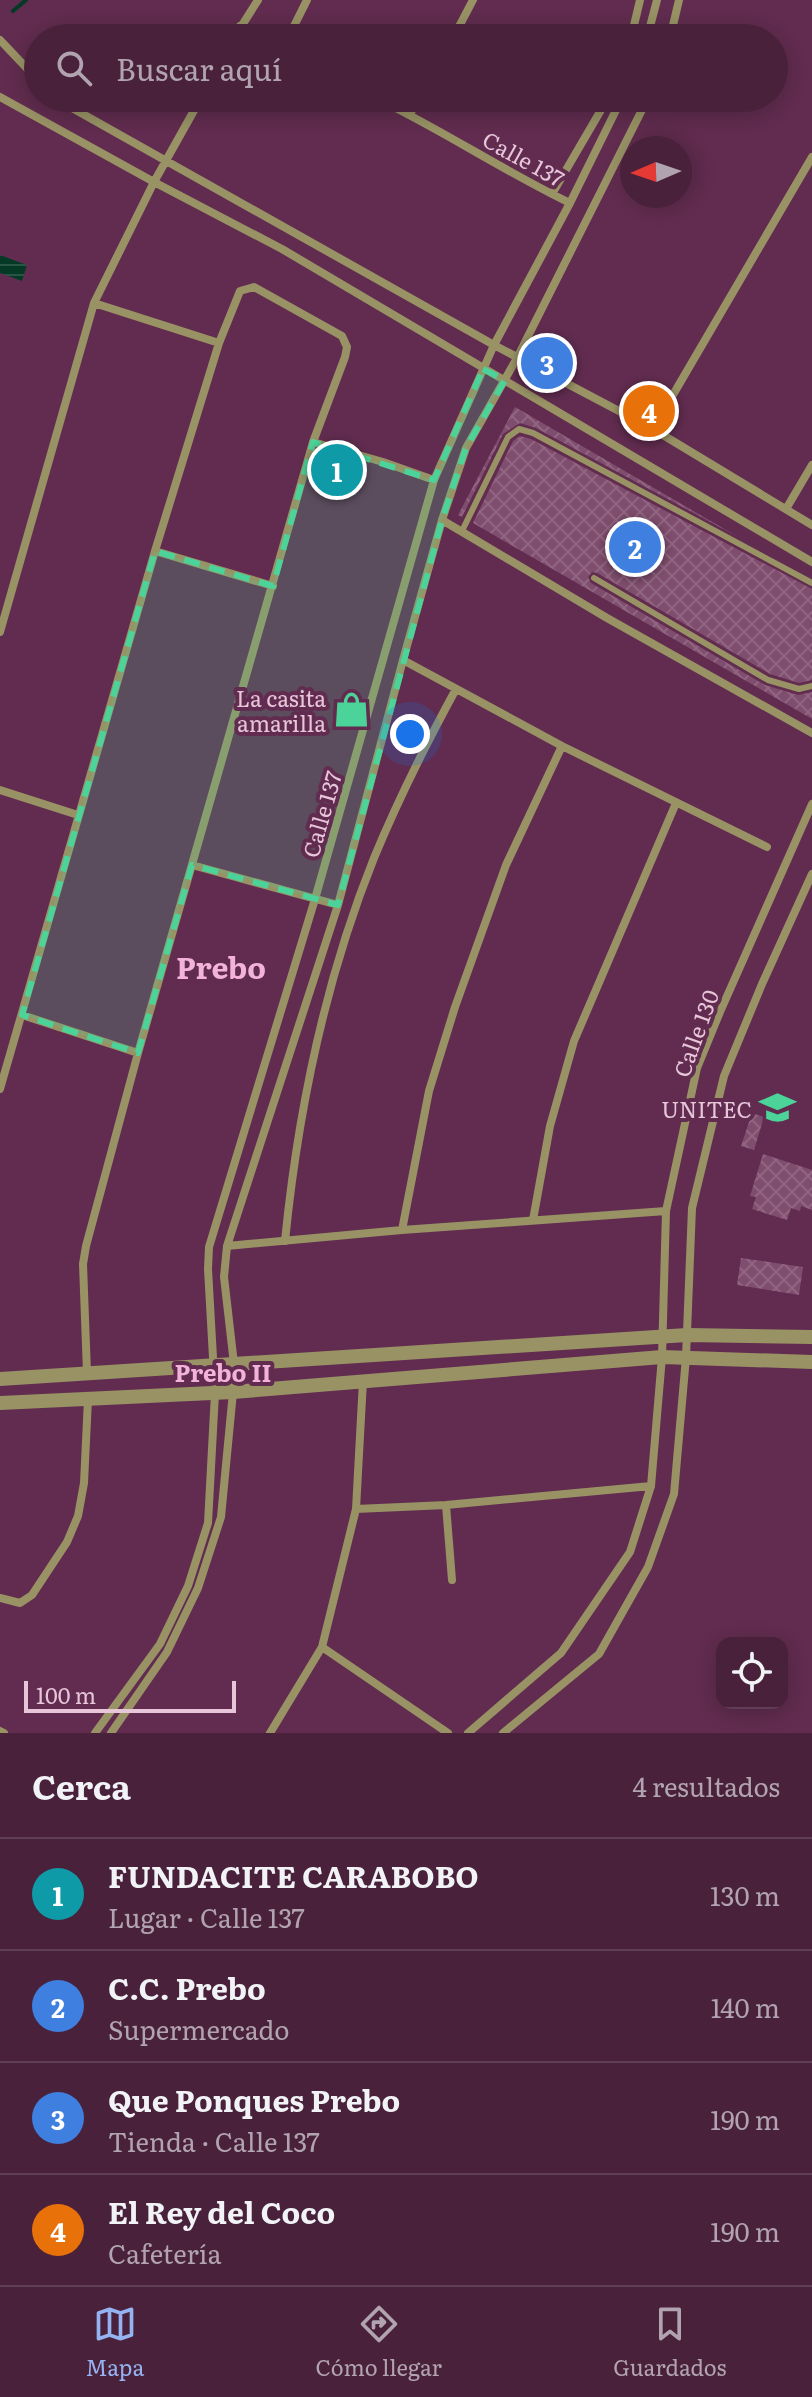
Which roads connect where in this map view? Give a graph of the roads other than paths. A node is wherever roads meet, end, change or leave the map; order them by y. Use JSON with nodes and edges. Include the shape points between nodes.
{"nodes":[{"id":1,"x":258,"y":0,"type":"edge"},
{"id":2,"x":307,"y":0,"type":"edge"},
{"id":3,"x":473,"y":0,"type":"edge"},
{"id":4,"x":640,"y":0,"type":"edge"},
{"id":5,"x":657,"y":0,"type":"edge"},
{"id":6,"x":679,"y":0,"type":"edge"},
{"id":7,"x":241,"y":24,"type":"edge"},
{"id":8,"x":295,"y":24,"type":"edge"},
{"id":9,"x":460,"y":24,"type":"edge"},
{"id":10,"x":634,"y":24,"type":"edge"},
{"id":11,"x":651,"y":24,"type":"edge"},
{"id":12,"x":673,"y":24,"type":"edge"},
{"id":13,"x":0,"y":40,"type":"edge"},
{"id":14,"x":24,"y":67,"type":"edge"},
{"id":15,"x":0,"y":97,"type":"edge"},
{"id":16,"x":24,"y":110,"type":"edge"},
{"id":17,"x":27,"y":112,"type":"edge"},
{"id":18,"x":79,"y":112,"type":"edge"},
{"id":19,"x":193,"y":112,"type":"edge"},
{"id":20,"x":406,"y":112,"type":"edge"},
{"id":21,"x":600,"y":112,"type":"edge"},
{"id":22,"x":615,"y":112,"type":"edge"},
{"id":23,"x":641,"y":112,"type":"edge"},
{"id":24,"x":410,"y":114,"type":"joint"},
{"id":25,"x":812,"y":157,"type":"edge"},
{"id":26,"x":166,"y":161,"type":"junction"},
{"id":27,"x":154,"y":182,"type":"junction"},
{"id":28,"x":552,"y":194,"type":"junction"},
{"id":29,"x":570,"y":203,"type":"junction"},
{"id":30,"x":94,"y":303,"type":"junction"},
{"id":31,"x":219,"y":343,"type":"junction"},
{"id":32,"x":494,"y":345,"type":"junction"},
{"id":33,"x":517,"y":358,"type":"junction"},
{"id":34,"x":483,"y":369,"type":"junction"},
{"id":35,"x":505,"y":380,"type":"junction"},
{"id":36,"x":653,"y":429,"type":"junction"},
{"id":37,"x":313,"y":442,"type":"junction"},
{"id":38,"x":812,"y":465,"type":"edge"},
{"id":39,"x":434,"y":480,"type":"junction"},
{"id":40,"x":786,"y":509,"type":"junction"},
{"id":41,"x":442,"y":520,"type":"junction"},
{"id":42,"x":812,"y":525,"type":"edge"},
{"id":43,"x":462,"y":531,"type":"junction"},
{"id":44,"x":155,"y":551,"type":"junction"},
{"id":45,"x":812,"y":562,"type":"edge"},
{"id":46,"x":594,"y":578,"type":"dead end"},
{"id":47,"x":812,"y":583,"type":"edge"},
{"id":48,"x":273,"y":586,"type":"junction"},
{"id":49,"x":0,"y":632,"type":"edge"},
{"id":50,"x":403,"y":660,"type":"junction"},
{"id":51,"x":812,"y":686,"type":"edge"},
{"id":52,"x":456,"y":689,"type":"junction"},
{"id":53,"x":812,"y":733,"type":"edge"},
{"id":54,"x":562,"y":746,"type":"junction"},
{"id":55,"x":0,"y":790,"type":"edge"},
{"id":56,"x":676,"y":803,"type":"junction"},
{"id":57,"x":812,"y":804,"type":"edge"},
{"id":58,"x":78,"y":815,"type":"junction"},
{"id":59,"x":767,"y":847,"type":"dead end"},
{"id":60,"x":192,"y":865,"type":"junction"},
{"id":61,"x":812,"y":874,"type":"edge"},
{"id":62,"x":315,"y":899,"type":"junction"},
{"id":63,"x":338,"y":905,"type":"junction"},
{"id":64,"x":22,"y":1015,"type":"junction"},
{"id":65,"x":138,"y":1053,"type":"junction"},
{"id":66,"x":0,"y":1089,"type":"edge"},
{"id":67,"x":666,"y":1211,"type":"junction"},
{"id":68,"x":533,"y":1220,"type":"junction"},
{"id":69,"x":402,"y":1230,"type":"junction"},
{"id":70,"x":285,"y":1241,"type":"junction"},
{"id":71,"x":227,"y":1246,"type":"junction"},
{"id":72,"x":687,"y":1335,"type":"junction"},
{"id":73,"x":662,"y":1337,"type":"junction"},
{"id":74,"x":812,"y":1337,"type":"edge"},
{"id":75,"x":662,"y":1357,"type":"junction"},
{"id":76,"x":686,"y":1357,"type":"junction"},
{"id":77,"x":812,"y":1362,"type":"edge"},
{"id":78,"x":234,"y":1364,"type":"junction"},
{"id":79,"x":214,"y":1365,"type":"junction"},
{"id":80,"x":87,"y":1373,"type":"junction"},
{"id":81,"x":0,"y":1379,"type":"edge"},
{"id":82,"x":363,"y":1381,"type":"junction"},
{"id":83,"x":233,"y":1392,"type":"junction"},
{"id":84,"x":215,"y":1393,"type":"junction"},
{"id":85,"x":88,"y":1399,"type":"junction"},
{"id":86,"x":0,"y":1403,"type":"edge"},
{"id":87,"x":651,"y":1486,"type":"junction"},
{"id":88,"x":446,"y":1505,"type":"junction"},
{"id":89,"x":356,"y":1509,"type":"junction"},
{"id":90,"x":452,"y":1580,"type":"dead end"},
{"id":91,"x":0,"y":1598,"type":"edge"},
{"id":92,"x":322,"y":1647,"type":"junction"},
{"id":93,"x":95,"y":1733,"type":"edge"},
{"id":94,"x":111,"y":1733,"type":"edge"},
{"id":95,"x":270,"y":1733,"type":"edge"},
{"id":96,"x":448,"y":1733,"type":"edge"},
{"id":97,"x":468,"y":1733,"type":"edge"},
{"id":98,"x":503,"y":1733,"type":"edge"}],
"edges":[{"from":1,"to":7,"type":"street"},
{"from":2,"to":8,"type":"street"},
{"from":3,"to":9,"type":"street"},
{"from":4,"to":10,"type":"street"},
{"from":5,"to":11,"type":"street"},
{"from":6,"to":12,"type":"street"},
{"from":13,"to":14,"type":"street"},
{"from":15,"to":16,"type":"street"},
{"from":17,"to":27,"type":"street"},
{"from":18,"to":26,"type":"street"},
{"from":19,"to":26,"type":"street"},
{"from":20,"to":24,"type":"street","name":"Calle 137"},
{"from":21,"to":28,"type":"street"},
{"from":22,"to":29,"type":"street","name":"Calle 137"},
{"from":23,"to":33,"type":"street"},
{"from":24,"to":28,"type":"street","name":"Calle 137"},
{"from":25,"to":36,"type":"street"},
{"from":26,"to":27,"type":"street"},
{"from":26,"to":32,"type":"street"},
{"from":27,"to":30,"type":"street"},
{"from":27,"to":34,"type":"street","via":[[282,249]]},
{"from":28,"to":29,"type":"street","name":"Calle 137"},
{"from":29,"to":32,"type":"street","name":"Calle 137"},
{"from":30,"to":31,"type":"street"},
{"from":30,"to":49,"type":"street"},
{"from":31,"to":37,"type":"street","via":[[240,291],[254,287],[342,336],[345,357]]},
{"from":31,"to":44,"type":"street"},
{"from":32,"to":33,"type":"street"},
{"from":32,"to":34,"type":"street","name":"Calle 137"},
{"from":33,"to":35,"type":"street"},
{"from":33,"to":36,"type":"street"},
{"from":34,"to":35,"type":"street"},
{"from":34,"to":39,"type":"street","name":"Calle 137"},
{"from":35,"to":41,"type":"street","via":[[466,448]]},
{"from":35,"to":45,"type":"street"},
{"from":36,"to":40,"type":"street"},
{"from":37,"to":39,"type":"street"},
{"from":37,"to":48,"type":"street"},
{"from":38,"to":40,"type":"street"},
{"from":39,"to":62,"type":"street","name":"Calle 137"},
{"from":40,"to":42,"type":"street"},
{"from":41,"to":43,"type":"street"},
{"from":41,"to":50,"type":"street"},
{"from":43,"to":47,"type":"lane","via":[[508,437],[519,429]]},
{"from":43,"to":53,"type":"street"},
{"from":44,"to":48,"type":"street"},
{"from":44,"to":58,"type":"street"},
{"from":46,"to":51,"type":"lane","via":[[768,680],[799,689]]},
{"from":48,"to":60,"type":"street"},
{"from":50,"to":52,"type":"street"},
{"from":50,"to":63,"type":"street"},
{"from":52,"to":54,"type":"street"},
{"from":52,"to":70,"type":"street","via":[[374,859],[338,964],[308,1080]]},
{"from":54,"to":56,"type":"street"},
{"from":54,"to":69,"type":"street","via":[[506,865],[455,1007],[429,1091]]},
{"from":55,"to":58,"type":"street"},
{"from":56,"to":59,"type":"street"},
{"from":56,"to":68,"type":"street","via":[[574,1041],[550,1126]]},
{"from":57,"to":67,"type":"street","name":"Calle 130","via":[[697,1068]]},
{"from":58,"to":64,"type":"street"},
{"from":60,"to":62,"type":"street"},
{"from":60,"to":65,"type":"street"},
{"from":61,"to":72,"type":"street","name":"Calle 130","via":[[724,1076],[692,1208]]},
{"from":62,"to":63,"type":"street"},
{"from":62,"to":79,"type":"street","name":"Calle 137","via":[[209,1247]]},
{"from":63,"to":71,"type":"street"},
{"from":64,"to":65,"type":"street"},
{"from":64,"to":66,"type":"street"},
{"from":65,"to":80,"type":"street","via":[[83,1264]]},
{"from":67,"to":68,"type":"street"},
{"from":67,"to":73,"type":"street","name":"Calle 130"},
{"from":68,"to":69,"type":"street"},
{"from":69,"to":70,"type":"street"},
{"from":70,"to":71,"type":"street"},
{"from":71,"to":78,"type":"street","via":[[224,1277]]},
{"from":72,"to":73,"type":"street"},
{"from":72,"to":74,"type":"street"},
{"from":72,"to":76,"type":"street","name":"Calle 130"},
{"from":73,"to":75,"type":"street","name":"Calle 130"},
{"from":73,"to":78,"type":"street"},
{"from":75,"to":76,"type":"street"},
{"from":75,"to":82,"type":"street"},
{"from":75,"to":87,"type":"street","name":"Calle 130"},
{"from":76,"to":77,"type":"street"},
{"from":76,"to":98,"type":"street","name":"Calle 130","via":[[674,1494],[648,1567],[599,1654]]},
{"from":78,"to":79,"type":"street"},
{"from":78,"to":83,"type":"street"},
{"from":79,"to":80,"type":"street"},
{"from":79,"to":84,"type":"street","name":"Calle 137"},
{"from":80,"to":81,"type":"street"},
{"from":82,"to":83,"type":"street"},
{"from":82,"to":89,"type":"street"},
{"from":83,"to":84,"type":"street"},
{"from":83,"to":94,"type":"street","via":[[221,1517],[198,1588],[167,1652]]},
{"from":84,"to":85,"type":"street"},
{"from":84,"to":93,"type":"street","name":"Calle 137","via":[[208,1523],[188,1586],[160,1644]]},
{"from":85,"to":86,"type":"street"},
{"from":85,"to":91,"type":"street","via":[[84,1483],[67,1542],[32,1595],[20,1603]]},
{"from":87,"to":88,"type":"street"},
{"from":87,"to":97,"type":"street","name":"Calle 130","via":[[630,1552],[561,1653]]},
{"from":88,"to":89,"type":"street"},
{"from":88,"to":90,"type":"street"},
{"from":89,"to":92,"type":"street"},
{"from":92,"to":95,"type":"street"},
{"from":92,"to":96,"type":"street"}]}
